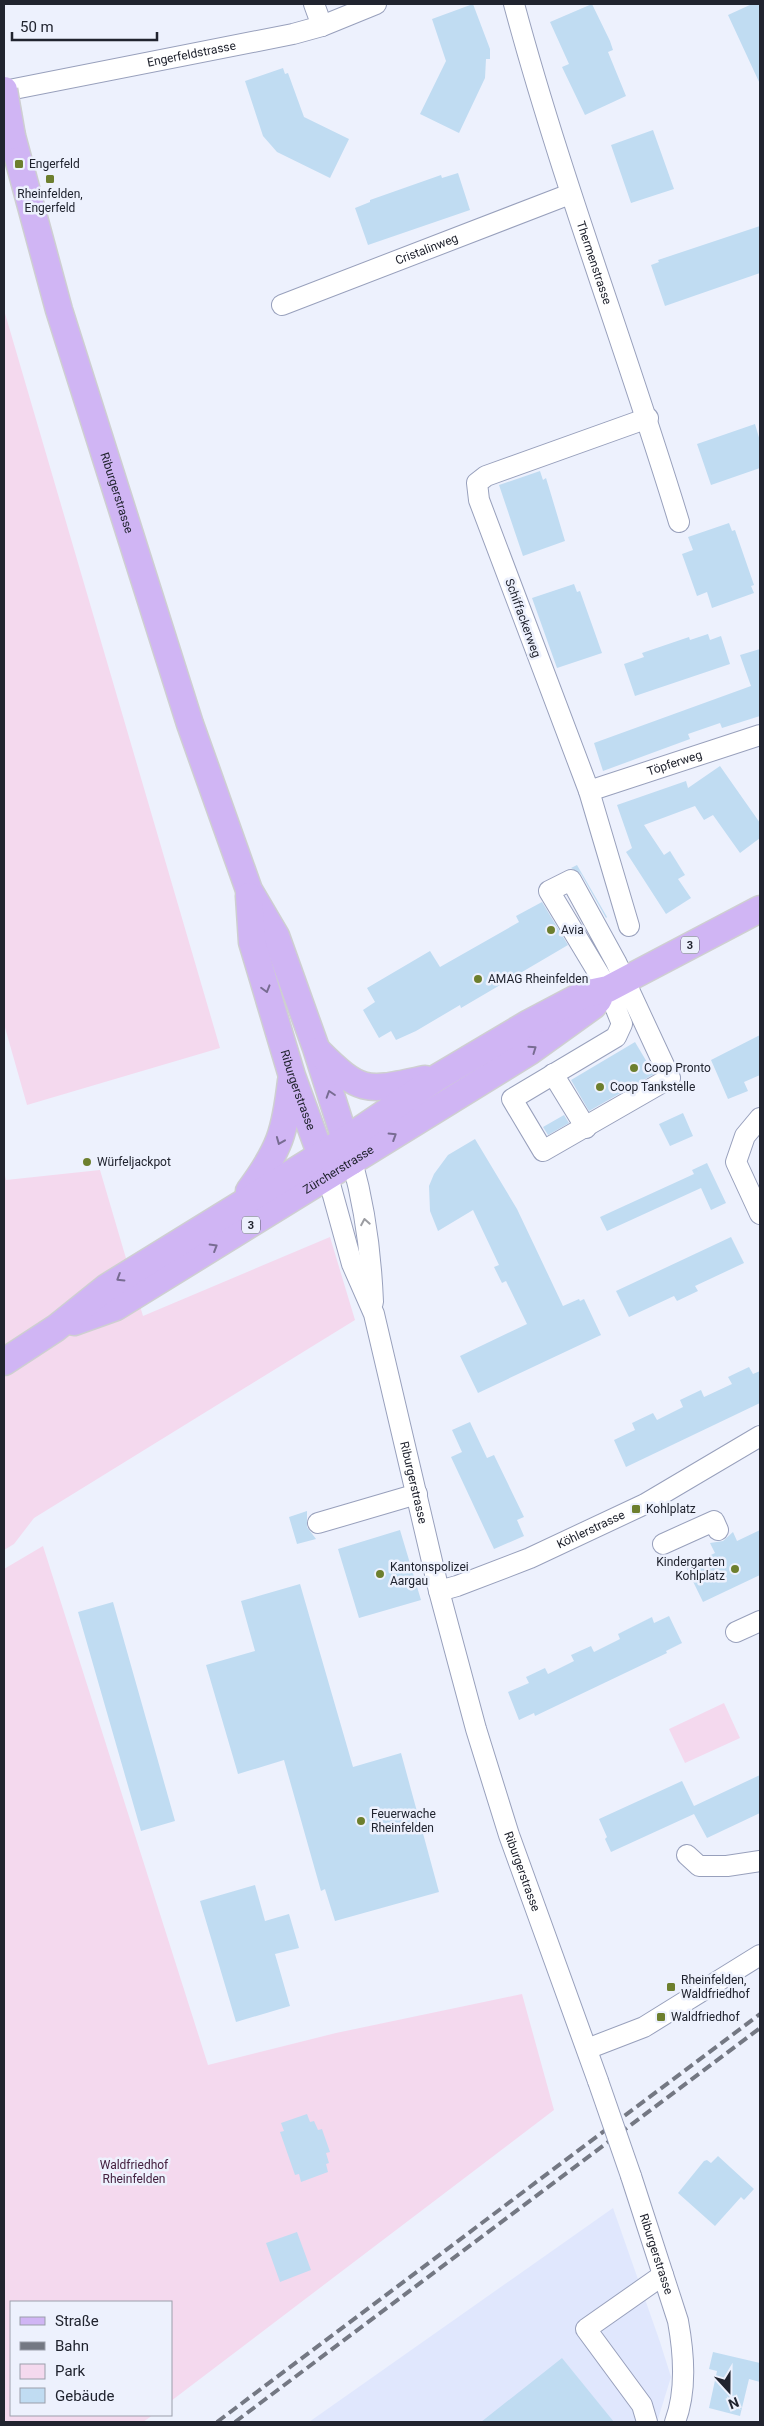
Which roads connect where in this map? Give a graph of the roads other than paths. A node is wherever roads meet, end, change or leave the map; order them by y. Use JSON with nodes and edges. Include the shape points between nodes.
{"nodes":[{"id":1,"x":314,"y":4,"type":"edge"},
{"id":2,"x":376,"y":4,"type":"edge"},
{"id":3,"x":514,"y":4,"type":"edge"},
{"id":4,"x":322,"y":26,"type":"junction"},
{"id":5,"x":4,"y":91,"type":"edge"},
{"id":6,"x":570,"y":194,"type":"junction"},
{"id":7,"x":282,"y":305,"type":"dead end"},
{"id":8,"x":648,"y":418,"type":"junction"},
{"id":9,"x":679,"y":522,"type":"dead end"},
{"id":10,"x":760,"y":735,"type":"edge"},
{"id":11,"x":589,"y":791,"type":"junction"},
{"id":12,"x":249,"y":890,"type":"junction"},
{"id":13,"x":760,"y":909,"type":"edge"},
{"id":14,"x":629,"y":926,"type":"dead end"},
{"id":15,"x":616,"y":984,"type":"junction"},
{"id":16,"x":316,"y":1048,"type":"junction"},
{"id":17,"x":553,"y":1074,"type":"junction"},
{"id":18,"x":292,"y":1076,"type":"junction"},
{"id":19,"x":438,"y":1077,"type":"junction"},
{"id":20,"x":760,"y":1118,"type":"edge"},
{"id":21,"x":586,"y":1128,"type":"junction"},
{"id":22,"x":349,"y":1151,"type":"junction"},
{"id":23,"x":325,"y":1166,"type":"junction"},
{"id":24,"x":242,"y":1202,"type":"junction"},
{"id":25,"x":760,"y":1214,"type":"edge"},
{"id":26,"x":374,"y":1314,"type":"junction"},
{"id":27,"x":56,"y":1328,"type":"junction"},
{"id":28,"x":4,"y":1362,"type":"edge"},
{"id":29,"x":760,"y":1436,"type":"edge"},
{"id":30,"x":417,"y":1494,"type":"junction"},
{"id":31,"x":318,"y":1523,"type":"dead end"},
{"id":32,"x":718,"y":1530,"type":"dead end"},
{"id":33,"x":663,"y":1544,"type":"dead end"},
{"id":34,"x":439,"y":1590,"type":"junction"},
{"id":35,"x":760,"y":1621,"type":"edge"},
{"id":36,"x":736,"y":1632,"type":"dead end"},
{"id":37,"x":687,"y":1855,"type":"dead end"},
{"id":38,"x":760,"y":1861,"type":"edge"},
{"id":39,"x":760,"y":1955,"type":"edge"},
{"id":40,"x":587,"y":2049,"type":"junction"},
{"id":41,"x":663,"y":2275,"type":"junction"},
{"id":42,"x":647,"y":2422,"type":"edge"},
{"id":43,"x":674,"y":2422,"type":"edge"}],
"edges":[{"from":1,"to":4,"type":"street"},
{"from":2,"to":4,"type":"street","name":"Engerfeldstrasse"},
{"from":3,"to":6,"type":"street","name":"Thermenstrasse"},
{"from":4,"to":5,"type":"street","name":"Engerfeldstrasse","via":[[186,57]]},
{"from":5,"to":12,"type":"main road","name":"Riburgerstrasse","bridge":true,"via":[[34,224],[86,395],[190,724]]},
{"from":6,"to":7,"type":"street","name":"Cristalinweg"},
{"from":6,"to":8,"type":"street","name":"Thermenstrasse"},
{"from":8,"to":9,"type":"street","name":"Thermenstrasse"},
{"from":8,"to":11,"type":"street","name":"Schiffackerweg","via":[[486,476],[477,483],[479,500]]},
{"from":10,"to":11,"type":"street","name":"Töpferweg"},
{"from":11,"to":14,"type":"street","name":"Schiffackerweg"},
{"from":12,"to":16,"type":"main road","name":"Riburgerstrasse","via":[[276,936]]},
{"from":12,"to":18,"type":"main road","name":"Riburgerstrasse","one_way":true,"via":[[252,942]]},
{"from":13,"to":15,"type":"main road","name":"Zürcherstrasse","number":"3"},
{"from":15,"to":15,"type":"street","via":[[571,880],[549,891]]},
{"from":15,"to":17,"type":"street","via":[[622,1024],[616,1038]]},
{"from":15,"to":19,"type":"main road","name":"Zürcherstrasse","number":"3","via":[[584,994]]},
{"from":15,"to":21,"type":"street","via":[[670,1078]]},
{"from":22,"to":15,"type":"main road","name":"Zürcherstrasse","number":"3","one_way":true,"via":[[529,1052],[594,1006]]},
{"from":16,"to":19,"type":"main road","name":"Riburgerstrasse","via":[[351,1080],[367,1087],[384,1088]]},
{"from":22,"to":16,"type":"main road","name":"Riburgerstrasse","one_way":true},
{"from":17,"to":21,"type":"street"},
{"from":17,"to":21,"type":"street","via":[[512,1099],[543,1151]]},
{"from":18,"to":23,"type":"main road","name":"Riburgerstrasse"},
{"from":18,"to":24,"type":"main road","one_way":true,"via":[[282,1137],[270,1163]]},
{"from":19,"to":22,"type":"main road","name":"Zürcherstrasse","number":"3"},
{"from":20,"to":25,"type":"street","via":[[746,1136],[736,1162]]},
{"from":22,"to":23,"type":"main road","name":"Zürcherstrasse","number":"3"},
{"from":26,"to":22,"type":"street","name":"Riburgerstrasse","one_way":true,"via":[[372,1260],[360,1190]]},
{"from":23,"to":24,"type":"main road","name":"Zürcherstrasse","number":"3"},
{"from":23,"to":26,"type":"street","name":"Riburgerstrasse","via":[[352,1264]]},
{"from":27,"to":23,"type":"main road","name":"Zürcherstrasse","number":"3","one_way":true,"via":[[116,1307]]},
{"from":24,"to":27,"type":"main road","name":"Zürcherstrasse","number":"3","one_way":true,"via":[[106,1287]]},
{"from":26,"to":30,"type":"street","name":"Riburgerstrasse"},
{"from":27,"to":28,"type":"main road","name":"Zürcherstrasse","number":"3"},
{"from":29,"to":34,"type":"street","name":"Köhlerstrasse","via":[[645,1504],[576,1538],[457,1586]]},
{"from":30,"to":31,"type":"street"},
{"from":30,"to":34,"type":"street","name":"Riburgerstrasse"},
{"from":32,"to":33,"type":"street","via":[[714,1521]]},
{"from":34,"to":40,"type":"street","name":"Riburgerstrasse","via":[[476,1729],[509,1834]]},
{"from":35,"to":36,"type":"street"},
{"from":37,"to":38,"type":"street","via":[[699,1866]]},
{"from":39,"to":40,"type":"street","via":[[644,2027]]},
{"from":40,"to":41,"type":"street","name":"Riburgerstrasse","bridge":true},
{"from":41,"to":42,"type":"street","via":[[586,2329],[642,2405]]},
{"from":41,"to":43,"type":"street","name":"Riburgerstrasse","via":[[682,2342],[683,2382]]}]}
